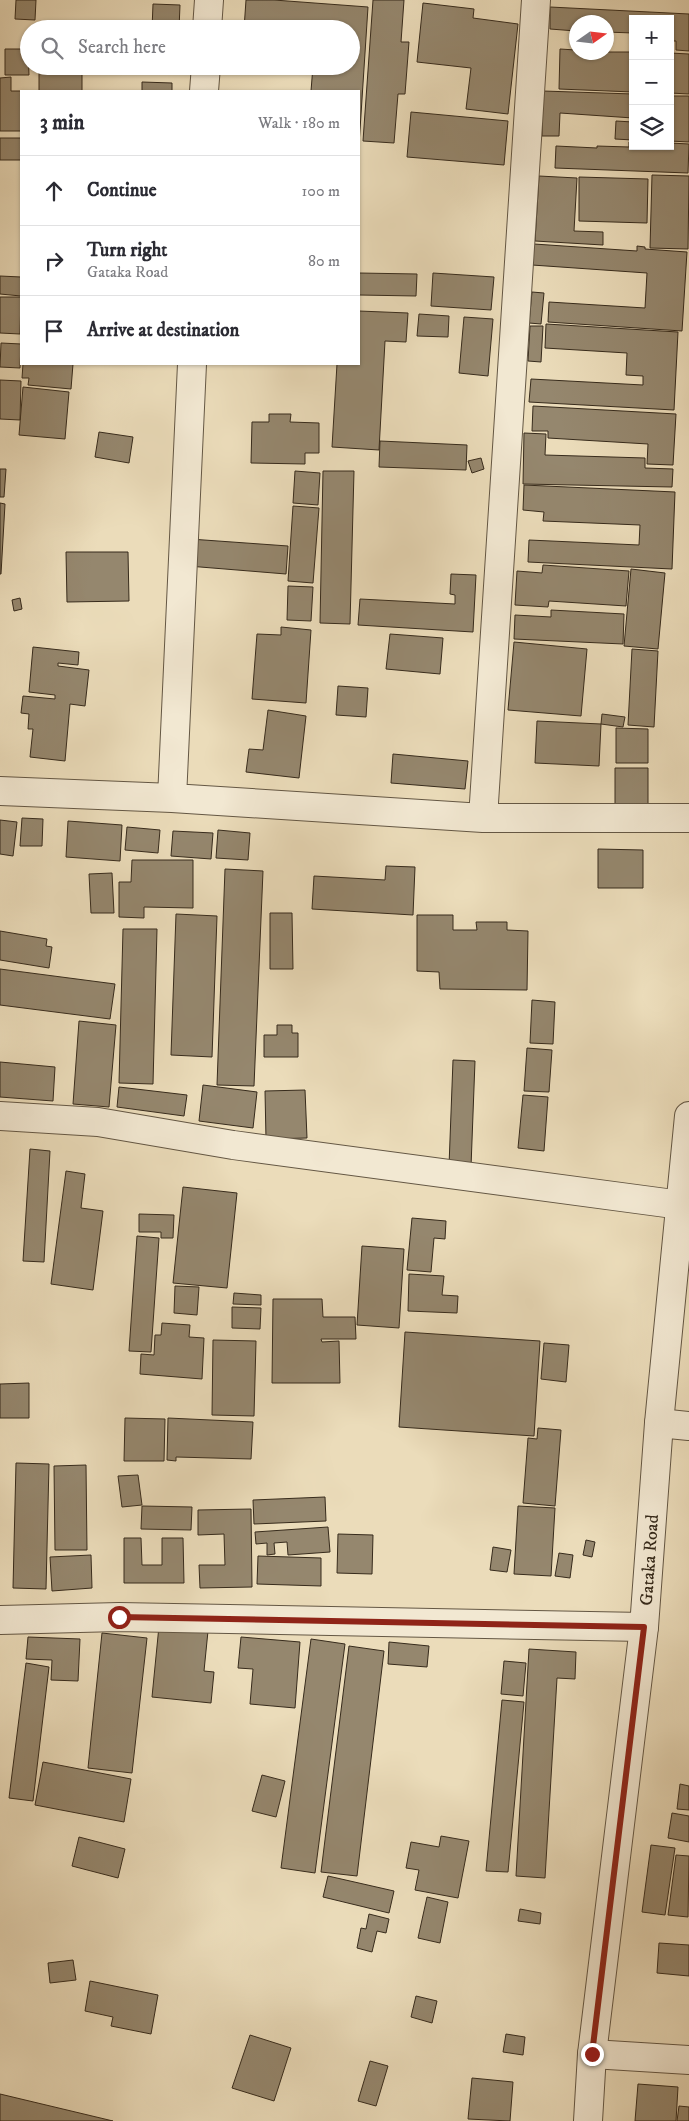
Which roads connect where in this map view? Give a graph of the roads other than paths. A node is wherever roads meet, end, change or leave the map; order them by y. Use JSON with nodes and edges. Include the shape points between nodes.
{"nodes":[{"id":1,"x":209,"y":0,"type":"edge"},
{"id":2,"x":536,"y":0,"type":"edge"},
{"id":3,"x":208,"y":20,"type":"edge"},
{"id":4,"x":205,"y":75,"type":"edge"},
{"id":5,"x":204,"y":90,"type":"edge"},
{"id":6,"x":192,"y":365,"type":"edge"},
{"id":7,"x":0,"y":791,"type":"edge"},
{"id":8,"x":172,"y":798,"type":"junction"},
{"id":9,"x":483,"y":818,"type":"junction"},
{"id":10,"x":689,"y":818,"type":"edge"},
{"id":11,"x":0,"y":1116,"type":"edge"},
{"id":12,"x":689,"y":1116,"type":"edge"},
{"id":13,"x":681,"y":1205,"type":"junction"},
{"id":14,"x":659,"y":1423,"type":"junction"},
{"id":15,"x":689,"y":1426,"type":"edge"},
{"id":16,"x":0,"y":1620,"type":"edge"},
{"id":17,"x":644,"y":1627,"type":"junction"},
{"id":18,"x":592,"y":2054,"type":"junction"},
{"id":19,"x":689,"y":2060,"type":"edge"},
{"id":20,"x":588,"y":2121,"type":"edge"}],
"edges":[{"from":1,"to":3,"type":"street"},
{"from":2,"to":9,"type":"street"},
{"from":4,"to":5,"type":"street"},
{"from":6,"to":8,"type":"street"},
{"from":7,"to":8,"type":"street"},
{"from":8,"to":9,"type":"street"},
{"from":9,"to":10,"type":"street"},
{"from":11,"to":13,"type":"street","via":[[98,1122],[233,1145]]},
{"from":12,"to":13,"type":"street","name":"Gataka Road"},
{"from":13,"to":14,"type":"street","name":"Gataka Road"},
{"from":14,"to":15,"type":"street"},
{"from":14,"to":17,"type":"street","name":"Gataka Road"},
{"from":16,"to":17,"type":"street","via":[[119,1617]]},
{"from":17,"to":18,"type":"street","name":"Gataka Road"},
{"from":18,"to":19,"type":"street"},
{"from":18,"to":20,"type":"street","name":"Gataka Road"}]}
